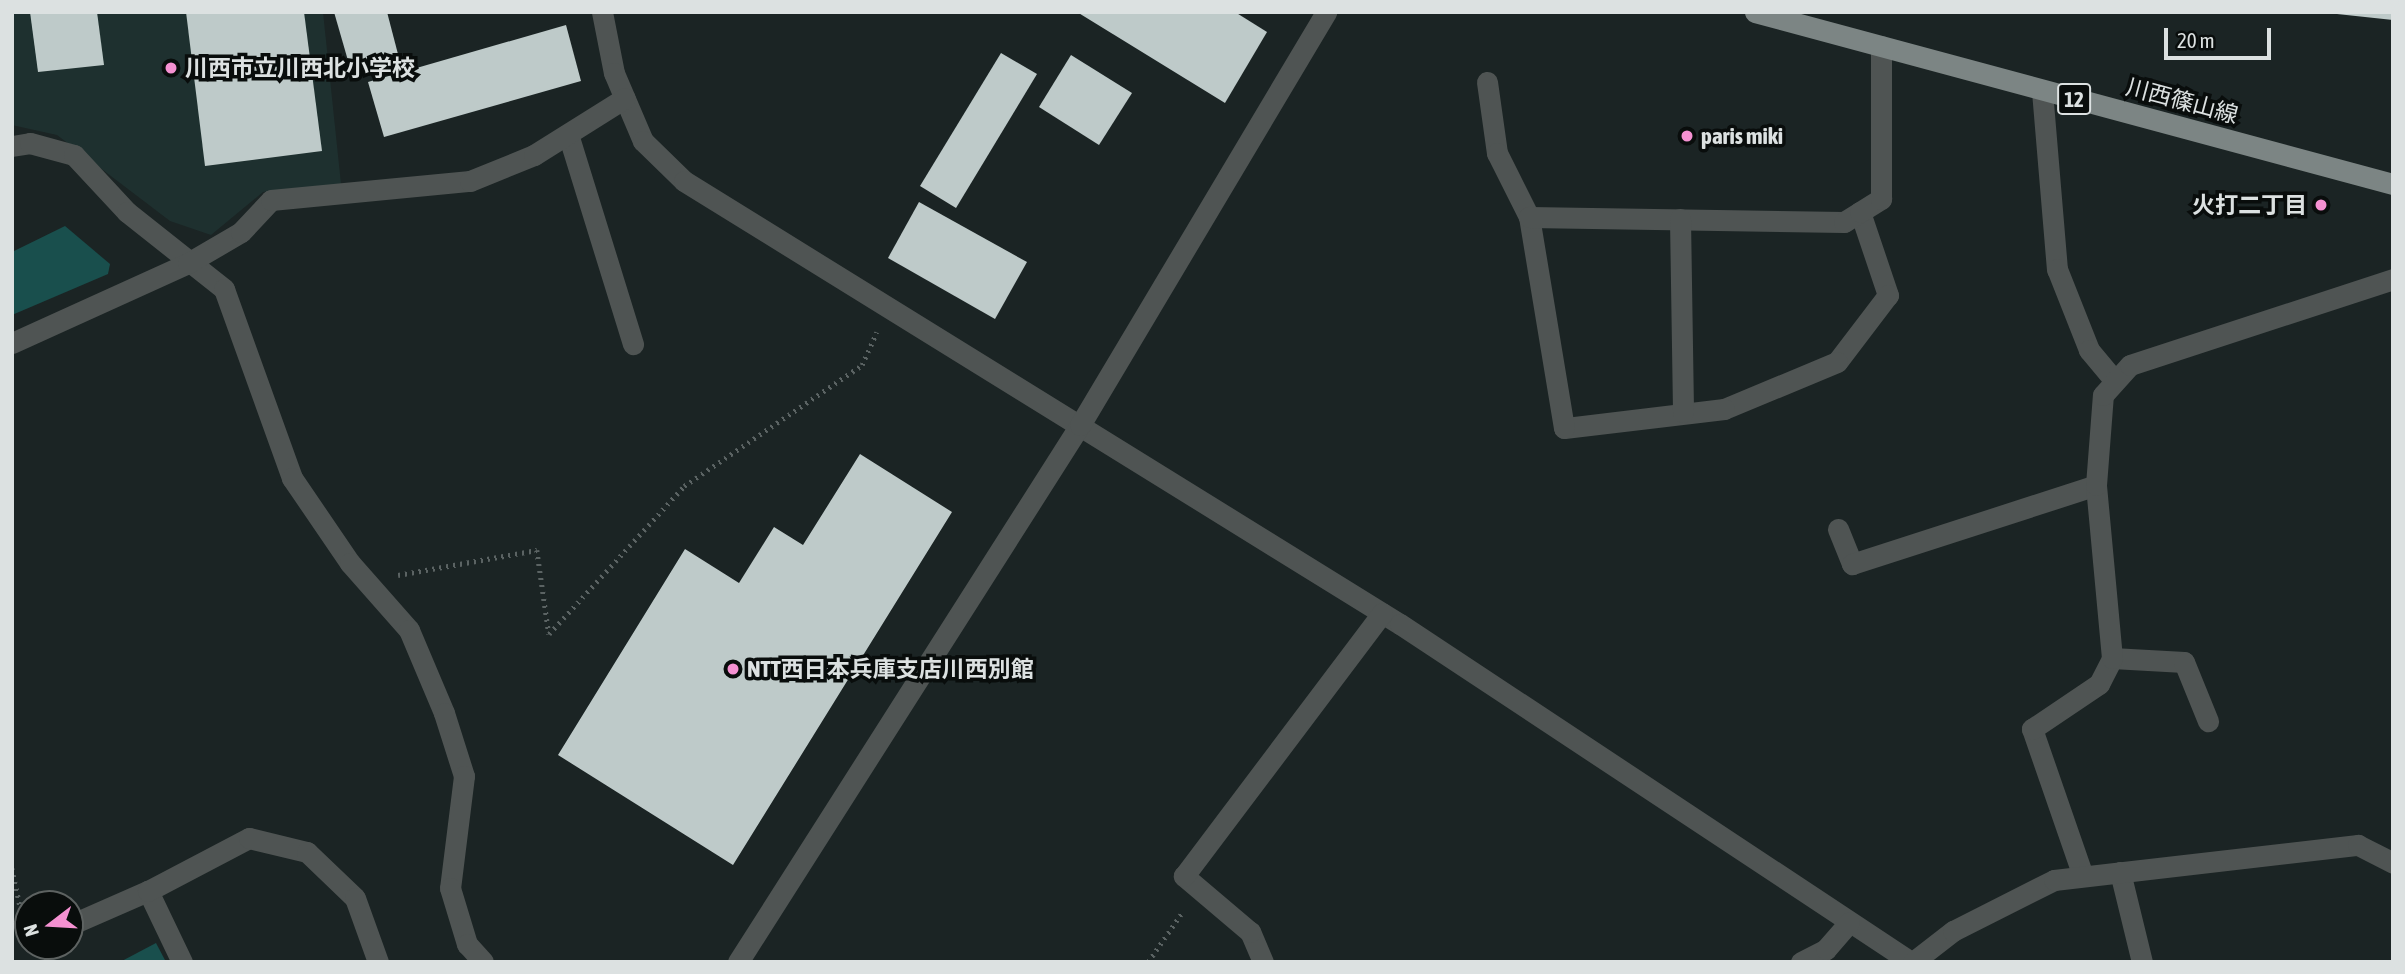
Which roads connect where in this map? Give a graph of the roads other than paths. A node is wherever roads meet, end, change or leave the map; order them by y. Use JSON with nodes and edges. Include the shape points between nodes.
{"nodes":[{"id":1,"x":602,"y":12,"type":"edge"},
{"id":2,"x":1326,"y":12,"type":"edge"},
{"id":3,"x":1755,"y":12,"type":"edge"},
{"id":4,"x":1881,"y":46,"type":"junction"},
{"id":5,"x":1487,"y":82,"type":"dead end"},
{"id":6,"x":2042,"y":91,"type":"junction"},
{"id":7,"x":625,"y":98,"type":"junction"},
{"id":8,"x":568,"y":134,"type":"junction"},
{"id":9,"x":12,"y":146,"type":"edge"},
{"id":10,"x":2393,"y":184,"type":"edge"},
{"id":11,"x":1860,"y":212,"type":"junction"},
{"id":12,"x":1529,"y":217,"type":"junction"},
{"id":13,"x":1680,"y":219,"type":"junction"},
{"id":14,"x":188,"y":262,"type":"junction"},
{"id":15,"x":2393,"y":279,"type":"edge"},
{"id":16,"x":12,"y":344,"type":"edge"},
{"id":17,"x":632,"y":344,"type":"dead end"},
{"id":18,"x":2113,"y":380,"type":"junction"},
{"id":19,"x":1683,"y":412,"type":"junction"},
{"id":20,"x":1080,"y":425,"type":"junction"},
{"id":21,"x":2096,"y":485,"type":"junction"},
{"id":22,"x":1838,"y":529,"type":"dead end"},
{"id":23,"x":1382,"y":613,"type":"junction"},
{"id":24,"x":2112,"y":658,"type":"junction"},
{"id":25,"x":2208,"y":721,"type":"dead end"},
{"id":26,"x":2393,"y":863,"type":"edge"},
{"id":27,"x":2120,"y":872,"type":"junction"},
{"id":28,"x":2083,"y":876,"type":"junction"},
{"id":29,"x":148,"y":891,"type":"junction"},
{"id":30,"x":84,"y":919,"type":"edge"},
{"id":31,"x":1849,"y":923,"type":"junction"},
{"id":32,"x":182,"y":962,"type":"edge"},
{"id":33,"x":378,"y":962,"type":"edge"},
{"id":34,"x":483,"y":962,"type":"edge"},
{"id":35,"x":738,"y":962,"type":"edge"},
{"id":36,"x":1263,"y":962,"type":"edge"},
{"id":37,"x":1801,"y":962,"type":"edge"},
{"id":38,"x":1912,"y":962,"type":"edge"},
{"id":39,"x":2142,"y":962,"type":"edge"}],
"edges":[{"from":1,"to":7,"type":"street"},
{"from":2,"to":20,"type":"street"},
{"from":3,"to":4,"type":"main road","name":"川西篠山線","number":"12"},
{"from":4,"to":6,"type":"main road","name":"川西篠山線","number":"12"},
{"from":4,"to":11,"type":"street","via":[[1881,199]]},
{"from":5,"to":12,"type":"street","via":[[1497,153]]},
{"from":6,"to":10,"type":"main road","name":"川西篠山線","number":"12"},
{"from":6,"to":18,"type":"street","via":[[2057,269],[2089,350]]},
{"from":7,"to":8,"type":"street"},
{"from":7,"to":20,"type":"street","via":[[643,141],[684,181]]},
{"from":8,"to":14,"type":"street","via":[[470,181],[271,200],[241,232]]},
{"from":8,"to":17,"type":"street"},
{"from":9,"to":14,"type":"street","via":[[30,143],[74,155],[127,212]]},
{"from":11,"to":13,"type":"street","via":[[1844,222]]},
{"from":11,"to":19,"type":"street","via":[[1888,295],[1837,362],[1724,409]]},
{"from":12,"to":13,"type":"street"},
{"from":12,"to":19,"type":"street","via":[[1564,428]]},
{"from":13,"to":19,"type":"street"},
{"from":14,"to":16,"type":"street"},
{"from":14,"to":34,"type":"street","via":[[224,289],[292,478],[366,581],[409,630],[464,776],[450,888],[467,944]]},
{"from":15,"to":18,"type":"street","via":[[2130,365]]},
{"from":18,"to":21,"type":"street","via":[[2103,395]]},
{"from":20,"to":23,"type":"street"},
{"from":20,"to":35,"type":"street"},
{"from":21,"to":22,"type":"street","via":[[1852,564]]},
{"from":21,"to":24,"type":"street"},
{"from":23,"to":31,"type":"street"},
{"from":23,"to":36,"type":"street","via":[[1184,876],[1250,932]]},
{"from":24,"to":25,"type":"street","via":[[2184,662]]},
{"from":24,"to":28,"type":"street","via":[[2099,684],[2032,729]]},
{"from":26,"to":27,"type":"street","via":[[2358,845]]},
{"from":27,"to":28,"type":"street"},
{"from":27,"to":39,"type":"street"},
{"from":28,"to":38,"type":"street","via":[[2054,880],[1953,931]]},
{"from":29,"to":30,"type":"street"},
{"from":29,"to":32,"type":"street"},
{"from":29,"to":33,"type":"street","via":[[249,838],[307,852],[355,898]]},
{"from":31,"to":37,"type":"street","via":[[1826,949]]},
{"from":31,"to":38,"type":"street"}]}
